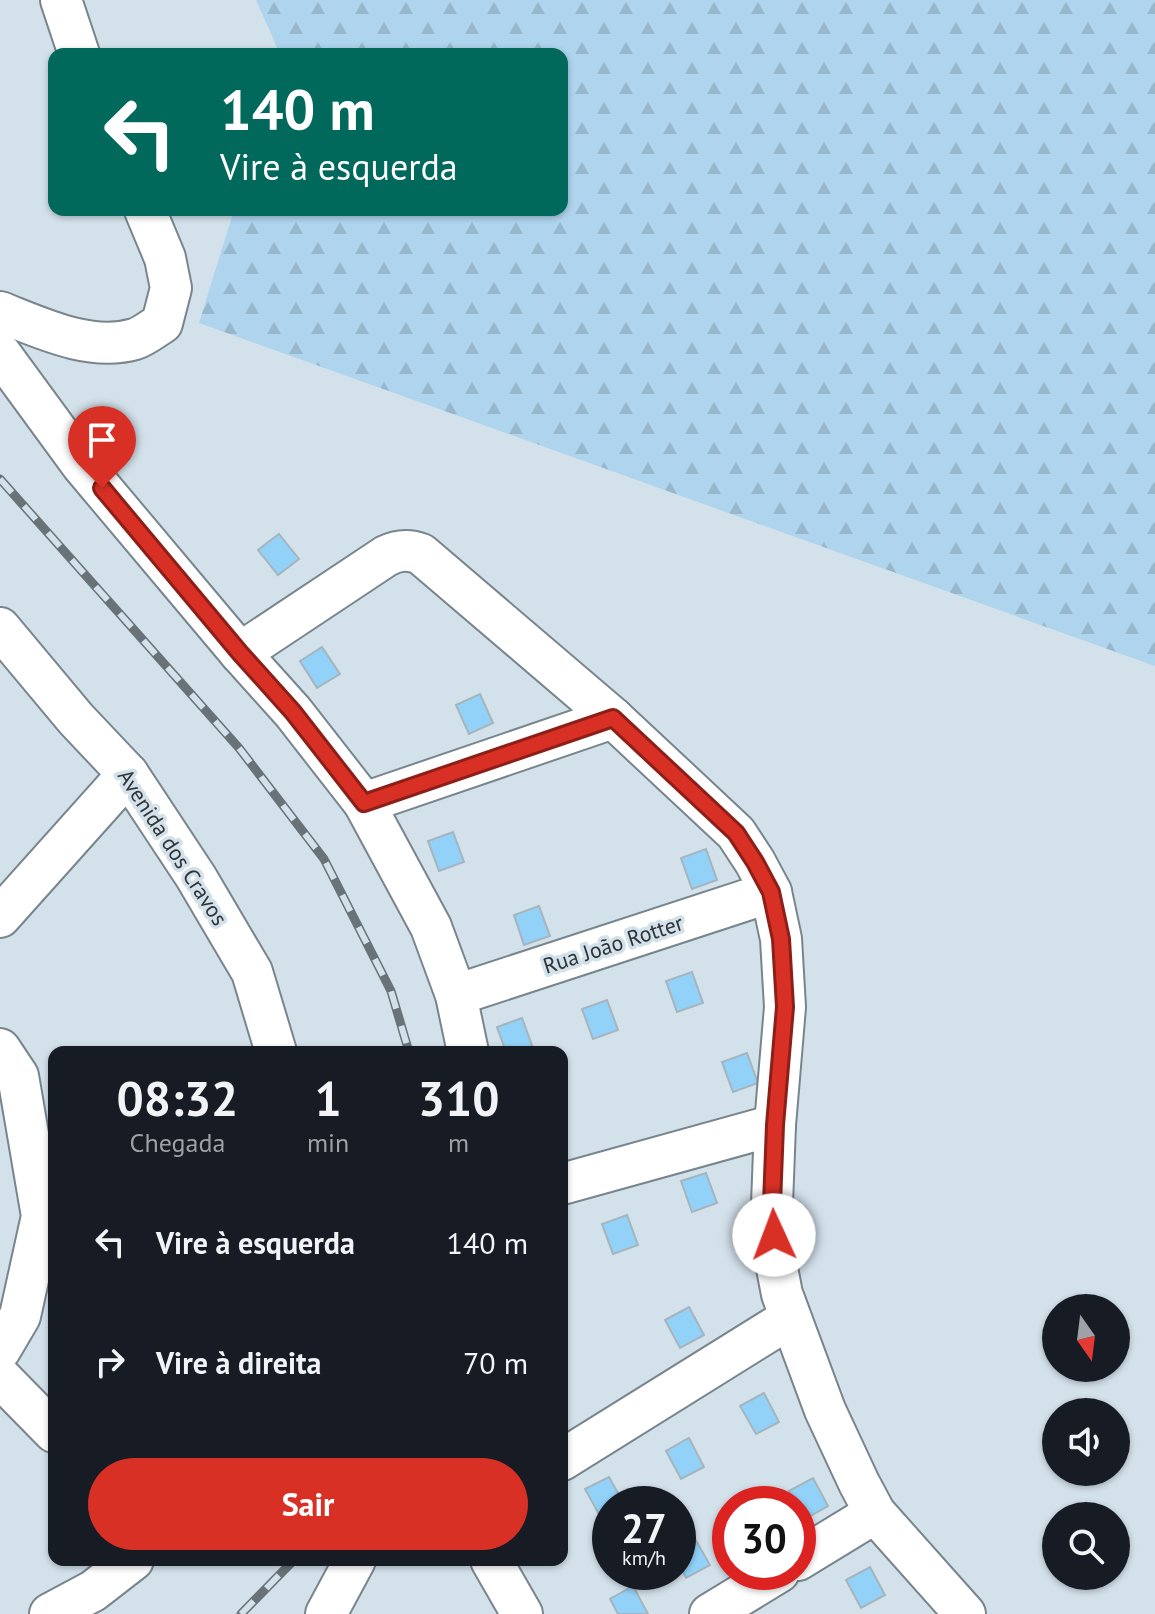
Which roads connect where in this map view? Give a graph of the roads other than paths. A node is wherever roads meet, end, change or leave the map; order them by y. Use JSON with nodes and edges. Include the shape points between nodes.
{"nodes":[{"id":1,"x":61,"y":0,"type":"edge"},
{"id":2,"x":77,"y":48,"type":"edge"},
{"id":3,"x":148,"y":216,"type":"edge"},
{"id":4,"x":0,"y":312,"type":"edge"},
{"id":5,"x":0,"y":353,"type":"edge"},
{"id":6,"x":0,"y":628,"type":"edge"},
{"id":7,"x":240,"y":653,"type":"junction"},
{"id":8,"x":613,"y":718,"type":"junction"},
{"id":9,"x":128,"y":774,"type":"junction"},
{"id":10,"x":364,"y":803,"type":"junction"},
{"id":11,"x":771,"y":892,"type":"junction"},
{"id":12,"x":0,"y":917,"type":"edge"},
{"id":13,"x":456,"y":995,"type":"junction"},
{"id":14,"x":274,"y":1046,"type":"edge"},
{"id":15,"x":467,"y":1046,"type":"edge"},
{"id":16,"x":0,"y":1049,"type":"edge"},
{"id":17,"x":775,"y":1125,"type":"junction"},
{"id":18,"x":568,"y":1182,"type":"edge"},
{"id":19,"x":790,"y":1318,"type":"junction"},
{"id":20,"x":0,"y":1350,"type":"edge"},
{"id":21,"x":0,"y":1377,"type":"edge"},
{"id":22,"x":48,"y":1426,"type":"edge"},
{"id":23,"x":568,"y":1456,"type":"edge"},
{"id":24,"x":875,"y":1513,"type":"junction"},
{"id":25,"x":816,"y":1549,"type":"edge"},
{"id":26,"x":125,"y":1566,"type":"edge"},
{"id":27,"x":352,"y":1566,"type":"edge"},
{"id":28,"x":494,"y":1566,"type":"edge"},
{"id":29,"x":749,"y":1590,"type":"edge"},
{"id":30,"x":50,"y":1614,"type":"edge"},
{"id":31,"x":326,"y":1614,"type":"edge"},
{"id":32,"x":522,"y":1614,"type":"edge"},
{"id":33,"x":710,"y":1614,"type":"edge"},
{"id":34,"x":965,"y":1614,"type":"edge"}],
"edges":[{"from":1,"to":2,"type":"street"},
{"from":3,"to":4,"type":"street","via":[[171,288],[162,323],[136,339],[106,342],[62,337]]},
{"from":5,"to":7,"type":"street","via":[[82,465]]},
{"from":6,"to":9,"type":"street","name":"Avenida dos Cravos"},
{"from":7,"to":8,"type":"street","via":[[386,556],[413,551]]},
{"from":7,"to":10,"type":"street"},
{"from":8,"to":10,"type":"street"},
{"from":8,"to":11,"type":"street","via":[[736,833]]},
{"from":9,"to":12,"type":"street"},
{"from":9,"to":14,"type":"street","name":"Avenida dos Cravos","via":[[252,972]]},
{"from":10,"to":13,"type":"street","via":[[431,927]]},
{"from":11,"to":13,"type":"street","name":"Rua João Rotter"},
{"from":11,"to":17,"type":"street","via":[[781,939],[785,1007]]},
{"from":13,"to":15,"type":"street"},
{"from":16,"to":20,"type":"street","via":[[18,1076],[42,1216],[20,1316]]},
{"from":17,"to":18,"type":"street"},
{"from":17,"to":19,"type":"street","via":[[775,1249]]},
{"from":19,"to":23,"type":"street"},
{"from":19,"to":24,"type":"street","via":[[825,1410]]},
{"from":21,"to":22,"type":"street"},
{"from":24,"to":25,"type":"street"},
{"from":24,"to":34,"type":"street"},
{"from":26,"to":30,"type":"street"},
{"from":27,"to":31,"type":"street"},
{"from":28,"to":32,"type":"street"},
{"from":29,"to":33,"type":"street"}]}
